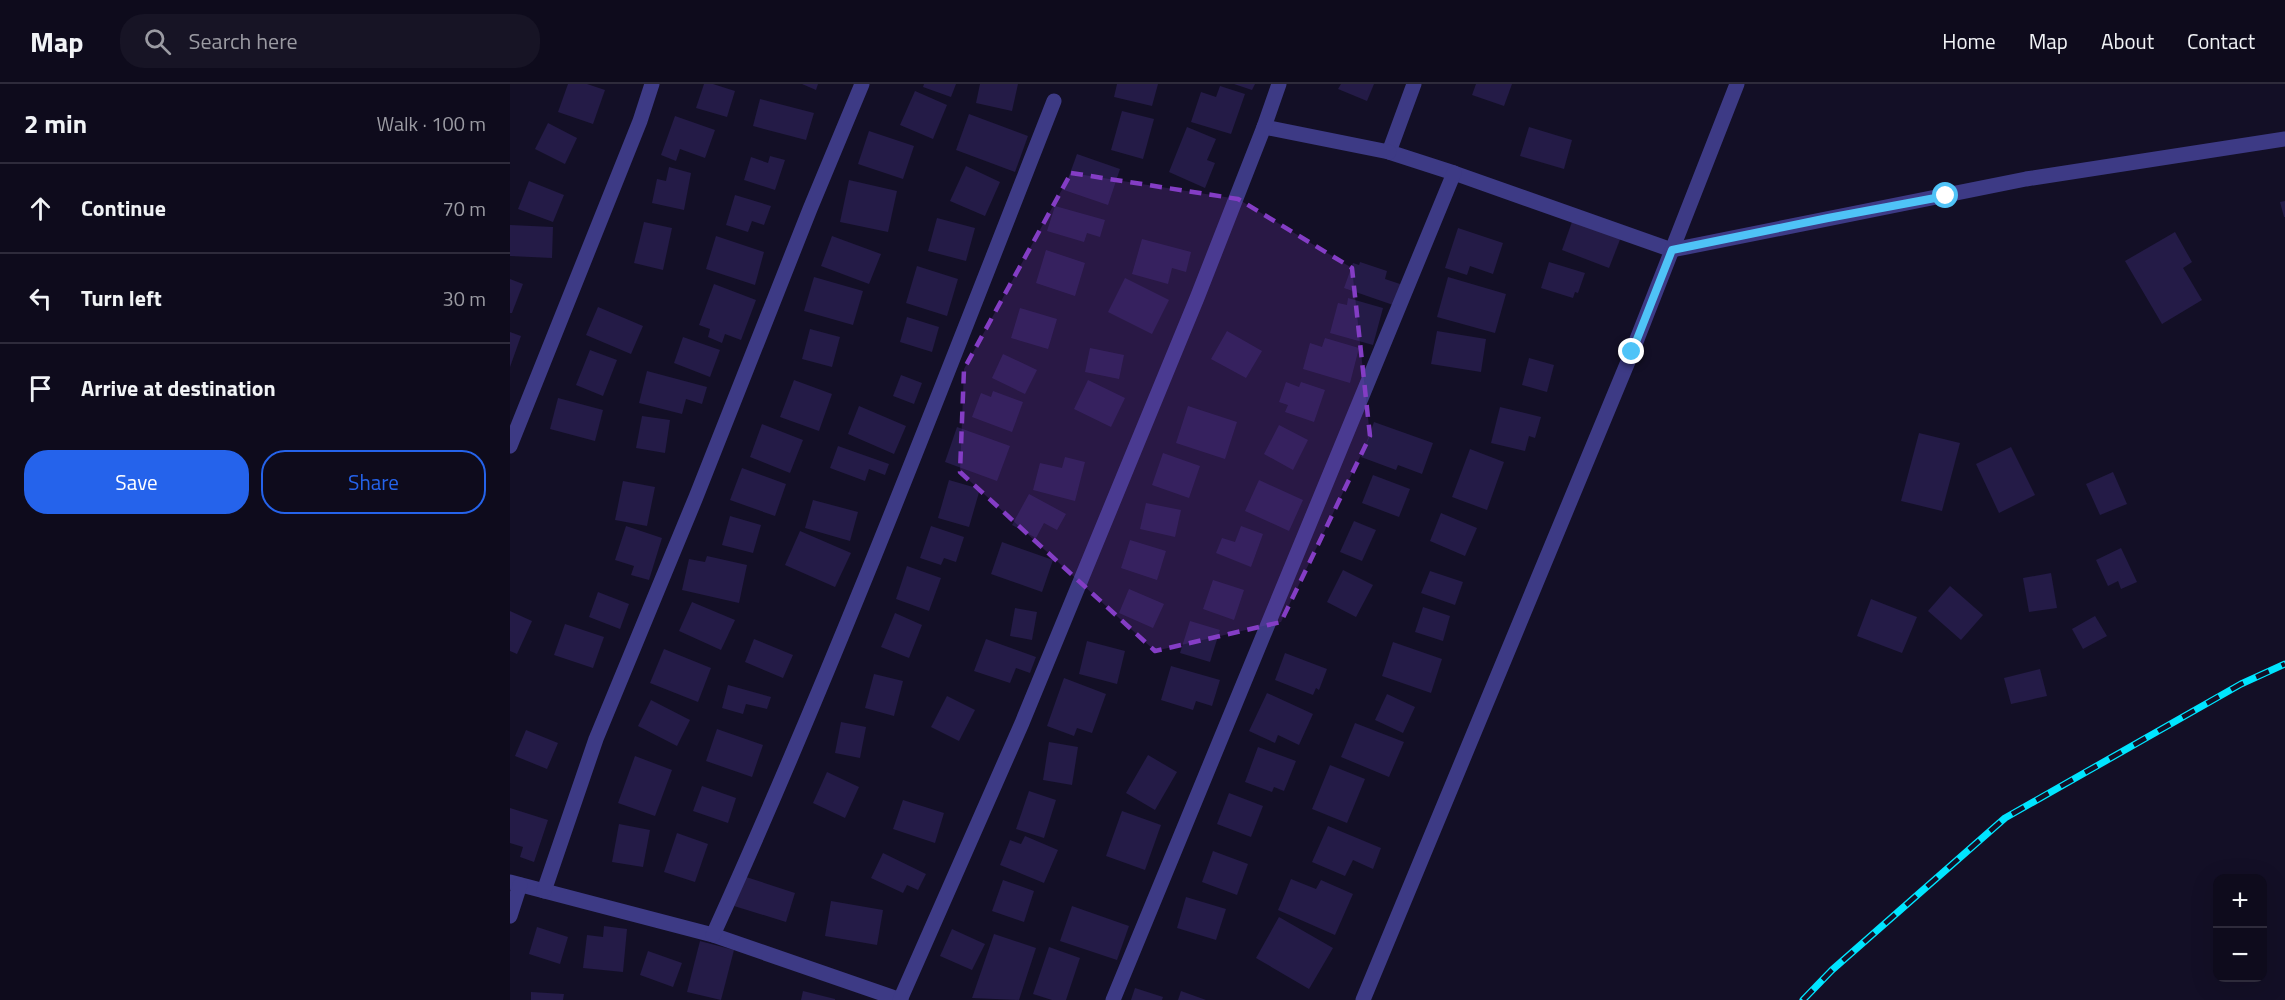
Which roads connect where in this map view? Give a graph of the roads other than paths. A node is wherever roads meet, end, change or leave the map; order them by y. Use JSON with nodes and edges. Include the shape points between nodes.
{"nodes":[{"id":1,"x":652,"y":84,"type":"edge"},
{"id":2,"x":862,"y":84,"type":"edge"},
{"id":3,"x":1279,"y":84,"type":"edge"},
{"id":4,"x":1414,"y":84,"type":"edge"},
{"id":5,"x":1737,"y":84,"type":"edge"},
{"id":6,"x":1054,"y":101,"type":"dead end"},
{"id":7,"x":1264,"y":127,"type":"junction"},
{"id":8,"x":2285,"y":139,"type":"edge"},
{"id":9,"x":1389,"y":152,"type":"junction"},
{"id":10,"x":1454,"y":173,"type":"junction"},
{"id":11,"x":1672,"y":250,"type":"junction"},
{"id":12,"x":510,"y":446,"type":"edge"},
{"id":13,"x":515,"y":883,"type":"edge"},
{"id":14,"x":544,"y":891,"type":"junction"},
{"id":15,"x":510,"y":916,"type":"edge"},
{"id":16,"x":713,"y":935,"type":"junction"},
{"id":17,"x":901,"y":1000,"type":"edge"},
{"id":18,"x":1113,"y":1000,"type":"edge"},
{"id":19,"x":1363,"y":1000,"type":"edge"}],
"edges":[{"from":1,"to":12,"type":"street"},
{"from":2,"to":14,"type":"street","via":[[596,739]]},
{"from":3,"to":7,"type":"street"},
{"from":4,"to":9,"type":"street"},
{"from":5,"to":11,"type":"street"},
{"from":6,"to":16,"type":"street","via":[[858,598]]},
{"from":7,"to":9,"type":"street"},
{"from":7,"to":17,"type":"street","via":[[1022,723]]},
{"from":8,"to":11,"type":"street","via":[[2026,179]]},
{"from":9,"to":10,"type":"street"},
{"from":10,"to":11,"type":"street"},
{"from":10,"to":18,"type":"street"},
{"from":11,"to":19,"type":"street"},
{"from":13,"to":14,"type":"street"},
{"from":13,"to":15,"type":"street"},
{"from":14,"to":16,"type":"street"},
{"from":16,"to":17,"type":"street"}]}
